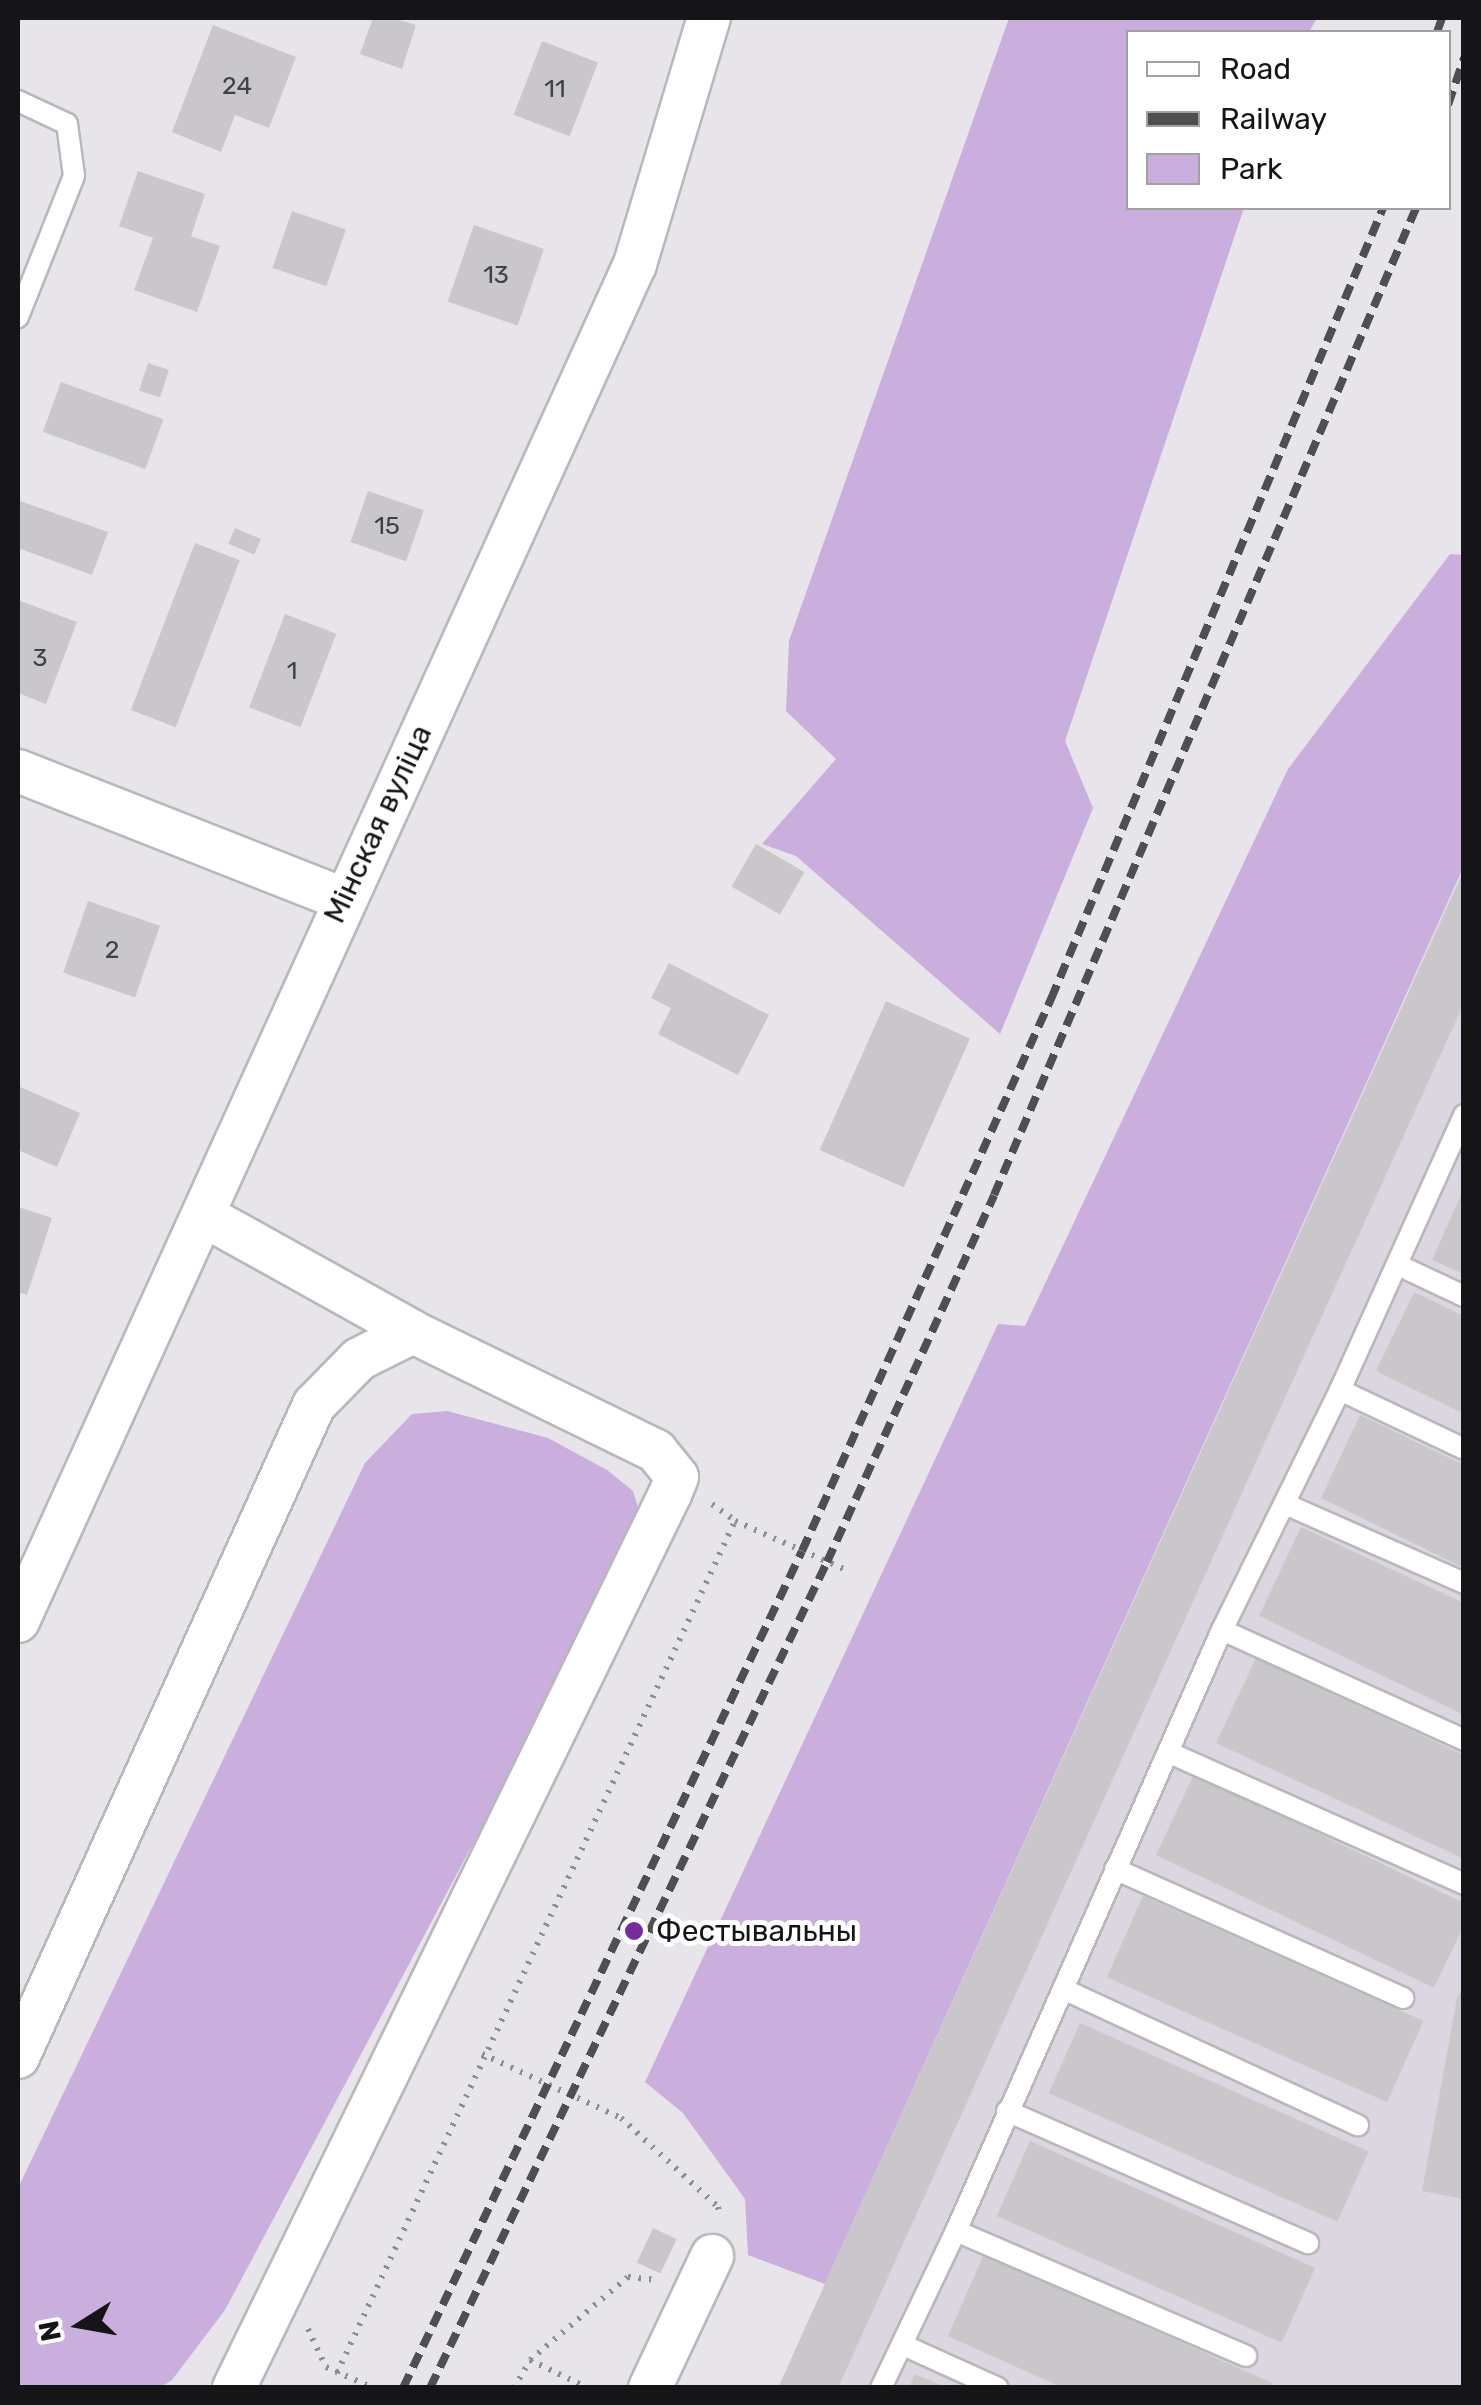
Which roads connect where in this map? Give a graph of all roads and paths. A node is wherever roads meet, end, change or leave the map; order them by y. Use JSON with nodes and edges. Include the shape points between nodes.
{"nodes":[{"id":1,"x":709,"y":18,"type":"edge"},
{"id":2,"x":18,"y":102,"type":"edge"},
{"id":3,"x":18,"y":317,"type":"edge"},
{"id":4,"x":18,"y":771,"type":"edge"},
{"id":5,"x":343,"y":899,"type":"junction"},
{"id":6,"x":1464,"y":1115,"type":"edge"},
{"id":7,"x":1455,"y":1156,"type":"edge"},
{"id":8,"x":203,"y":1215,"type":"junction"},
{"id":9,"x":1398,"y":1265,"type":"junction"},
{"id":10,"x":1464,"y":1296,"type":"edge"},
{"id":11,"x":412,"y":1332,"type":"junction"},
{"id":12,"x":1340,"y":1390,"type":"junction"},
{"id":13,"x":1464,"y":1449,"type":"edge"},
{"id":14,"x":1285,"y":1504,"type":"junction"},
{"id":15,"x":846,"y":1570,"type":"dead end"},
{"id":16,"x":1464,"y":1583,"type":"edge"},
{"id":17,"x":18,"y":1621,"type":"edge"},
{"id":18,"x":1222,"y":1630,"type":"junction"},
{"id":19,"x":1464,"y":1740,"type":"edge"},
{"id":20,"x":1170,"y":1753,"type":"junction"},
{"id":21,"x":1115,"y":1869,"type":"junction"},
{"id":22,"x":1464,"y":1884,"type":"edge"},
{"id":23,"x":1062,"y":1988,"type":"junction"},
{"id":24,"x":1403,"y":1998,"type":"dead end"},
{"id":25,"x":482,"y":2054,"type":"junction"},
{"id":26,"x":18,"y":2057,"type":"edge"},
{"id":27,"x":1007,"y":2111,"type":"junction"},
{"id":28,"x":1358,"y":2126,"type":"dead end"},
{"id":29,"x":956,"y":2232,"type":"junction"},
{"id":30,"x":1308,"y":2243,"type":"dead end"},
{"id":31,"x":705,"y":2270,"type":"junction"},
{"id":32,"x":902,"y":2344,"type":"junction"},
{"id":33,"x":1246,"y":2356,"type":"dead end"},
{"id":34,"x":530,"y":2360,"type":"junction"},
{"id":35,"x":234,"y":2388,"type":"edge"},
{"id":36,"x":373,"y":2388,"type":"edge"},
{"id":37,"x":514,"y":2388,"type":"edge"},
{"id":38,"x":588,"y":2388,"type":"edge"},
{"id":39,"x":650,"y":2388,"type":"edge"},
{"id":40,"x":881,"y":2388,"type":"edge"},
{"id":41,"x":998,"y":2388,"type":"edge"}],
"edges":[{"from":1,"to":5,"type":"street","name":"Мінская вуліца","via":[[636,264]]},
{"from":2,"to":3,"type":"lane","via":[[67,124],[74,176]]},
{"from":4,"to":5,"type":"street"},
{"from":5,"to":8,"type":"street","name":"Мінская вуліца"},
{"from":6,"to":7,"type":"lane"},
{"from":7,"to":9,"type":"lane"},
{"from":8,"to":11,"type":"street"},
{"from":8,"to":17,"type":"street","name":"Мінская вуліца"},
{"from":9,"to":10,"type":"lane"},
{"from":9,"to":12,"type":"lane"},
{"from":11,"to":26,"type":"street","via":[[359,1360],[314,1405]]},
{"from":11,"to":35,"type":"street","via":[[656,1451],[677,1478]]},
{"from":12,"to":13,"type":"lane"},
{"from":12,"to":14,"type":"lane"},
{"from":14,"to":16,"type":"lane"},
{"from":14,"to":18,"type":"lane"},
{"from":15,"to":25,"type":"path","via":[[735,1520]]},
{"from":18,"to":19,"type":"lane"},
{"from":18,"to":20,"type":"lane"},
{"from":20,"to":21,"type":"lane"},
{"from":20,"to":22,"type":"lane"},
{"from":21,"to":23,"type":"lane"},
{"from":21,"to":24,"type":"lane"},
{"from":23,"to":27,"type":"lane"},
{"from":23,"to":28,"type":"lane"},
{"from":25,"to":31,"type":"path","via":[[621,2118],[718,2207],[723,2235]]},
{"from":25,"to":36,"type":"path","via":[[337,2373]]},
{"from":27,"to":29,"type":"lane"},
{"from":27,"to":30,"type":"lane"},
{"from":29,"to":32,"type":"lane"},
{"from":29,"to":33,"type":"lane"},
{"from":31,"to":34,"type":"path","via":[[628,2277]]},
{"from":31,"to":39,"type":"street"},
{"from":32,"to":40,"type":"lane"},
{"from":32,"to":41,"type":"lane"},
{"from":34,"to":37,"type":"path"},
{"from":34,"to":38,"type":"path"}]}
